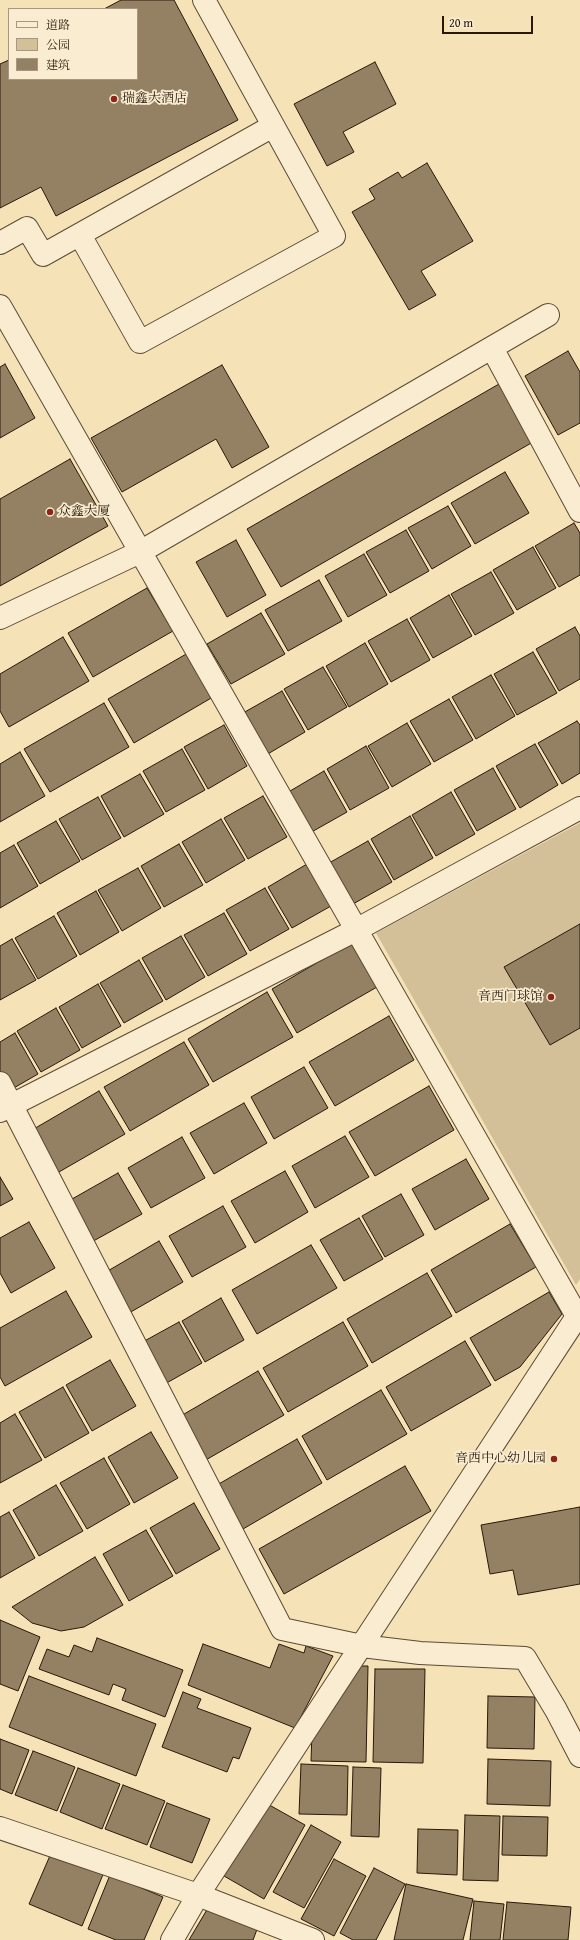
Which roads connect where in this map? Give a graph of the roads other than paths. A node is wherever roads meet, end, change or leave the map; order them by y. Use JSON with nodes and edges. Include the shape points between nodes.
{"nodes":[{"id":1,"x":204,"y":0,"type":"edge"},
{"id":2,"x":273,"y":126,"type":"junction"},
{"id":3,"x":80,"y":235,"type":"junction"},
{"id":4,"x":0,"y":243,"type":"edge"},
{"id":5,"x":0,"y":306,"type":"edge"},
{"id":6,"x":548,"y":315,"type":"dead end"},
{"id":7,"x":492,"y":348,"type":"junction"},
{"id":8,"x":580,"y":511,"type":"edge"},
{"id":9,"x":140,"y":552,"type":"junction"},
{"id":10,"x":0,"y":618,"type":"edge"},
{"id":11,"x":580,"y":808,"type":"edge"},
{"id":12,"x":356,"y":930,"type":"junction"},
{"id":13,"x":0,"y":1082,"type":"edge"},
{"id":14,"x":6,"y":1107,"type":"edge"},
{"id":15,"x":578,"y":1314,"type":"edge"},
{"id":16,"x":362,"y":1646,"type":"junction"},
{"id":17,"x":580,"y":1756,"type":"edge"},
{"id":18,"x":0,"y":1828,"type":"edge"},
{"id":19,"x":198,"y":1895,"type":"junction"},
{"id":20,"x":172,"y":1940,"type":"edge"},
{"id":21,"x":313,"y":1940,"type":"edge"}],
"edges":[{"from":1,"to":2,"type":"street"},
{"from":2,"to":3,"type":"street"},
{"from":2,"to":3,"type":"street","via":[[334,236],[140,342]]},
{"from":3,"to":4,"type":"street","via":[[43,255],[27,228]]},
{"from":5,"to":9,"type":"street"},
{"from":6,"to":7,"type":"street"},
{"from":7,"to":8,"type":"street"},
{"from":7,"to":9,"type":"street"},
{"from":9,"to":10,"type":"street"},
{"from":9,"to":12,"type":"street"},
{"from":11,"to":12,"type":"street"},
{"from":12,"to":14,"type":"street"},
{"from":12,"to":15,"type":"street"},
{"from":13,"to":14,"type":"street"},
{"from":14,"to":16,"type":"street","via":[[282,1629]]},
{"from":15,"to":16,"type":"street"},
{"from":16,"to":17,"type":"street","via":[[420,1653],[525,1658]]},
{"from":16,"to":19,"type":"street"},
{"from":18,"to":19,"type":"street"},
{"from":19,"to":20,"type":"street"},
{"from":19,"to":21,"type":"street"}]}
